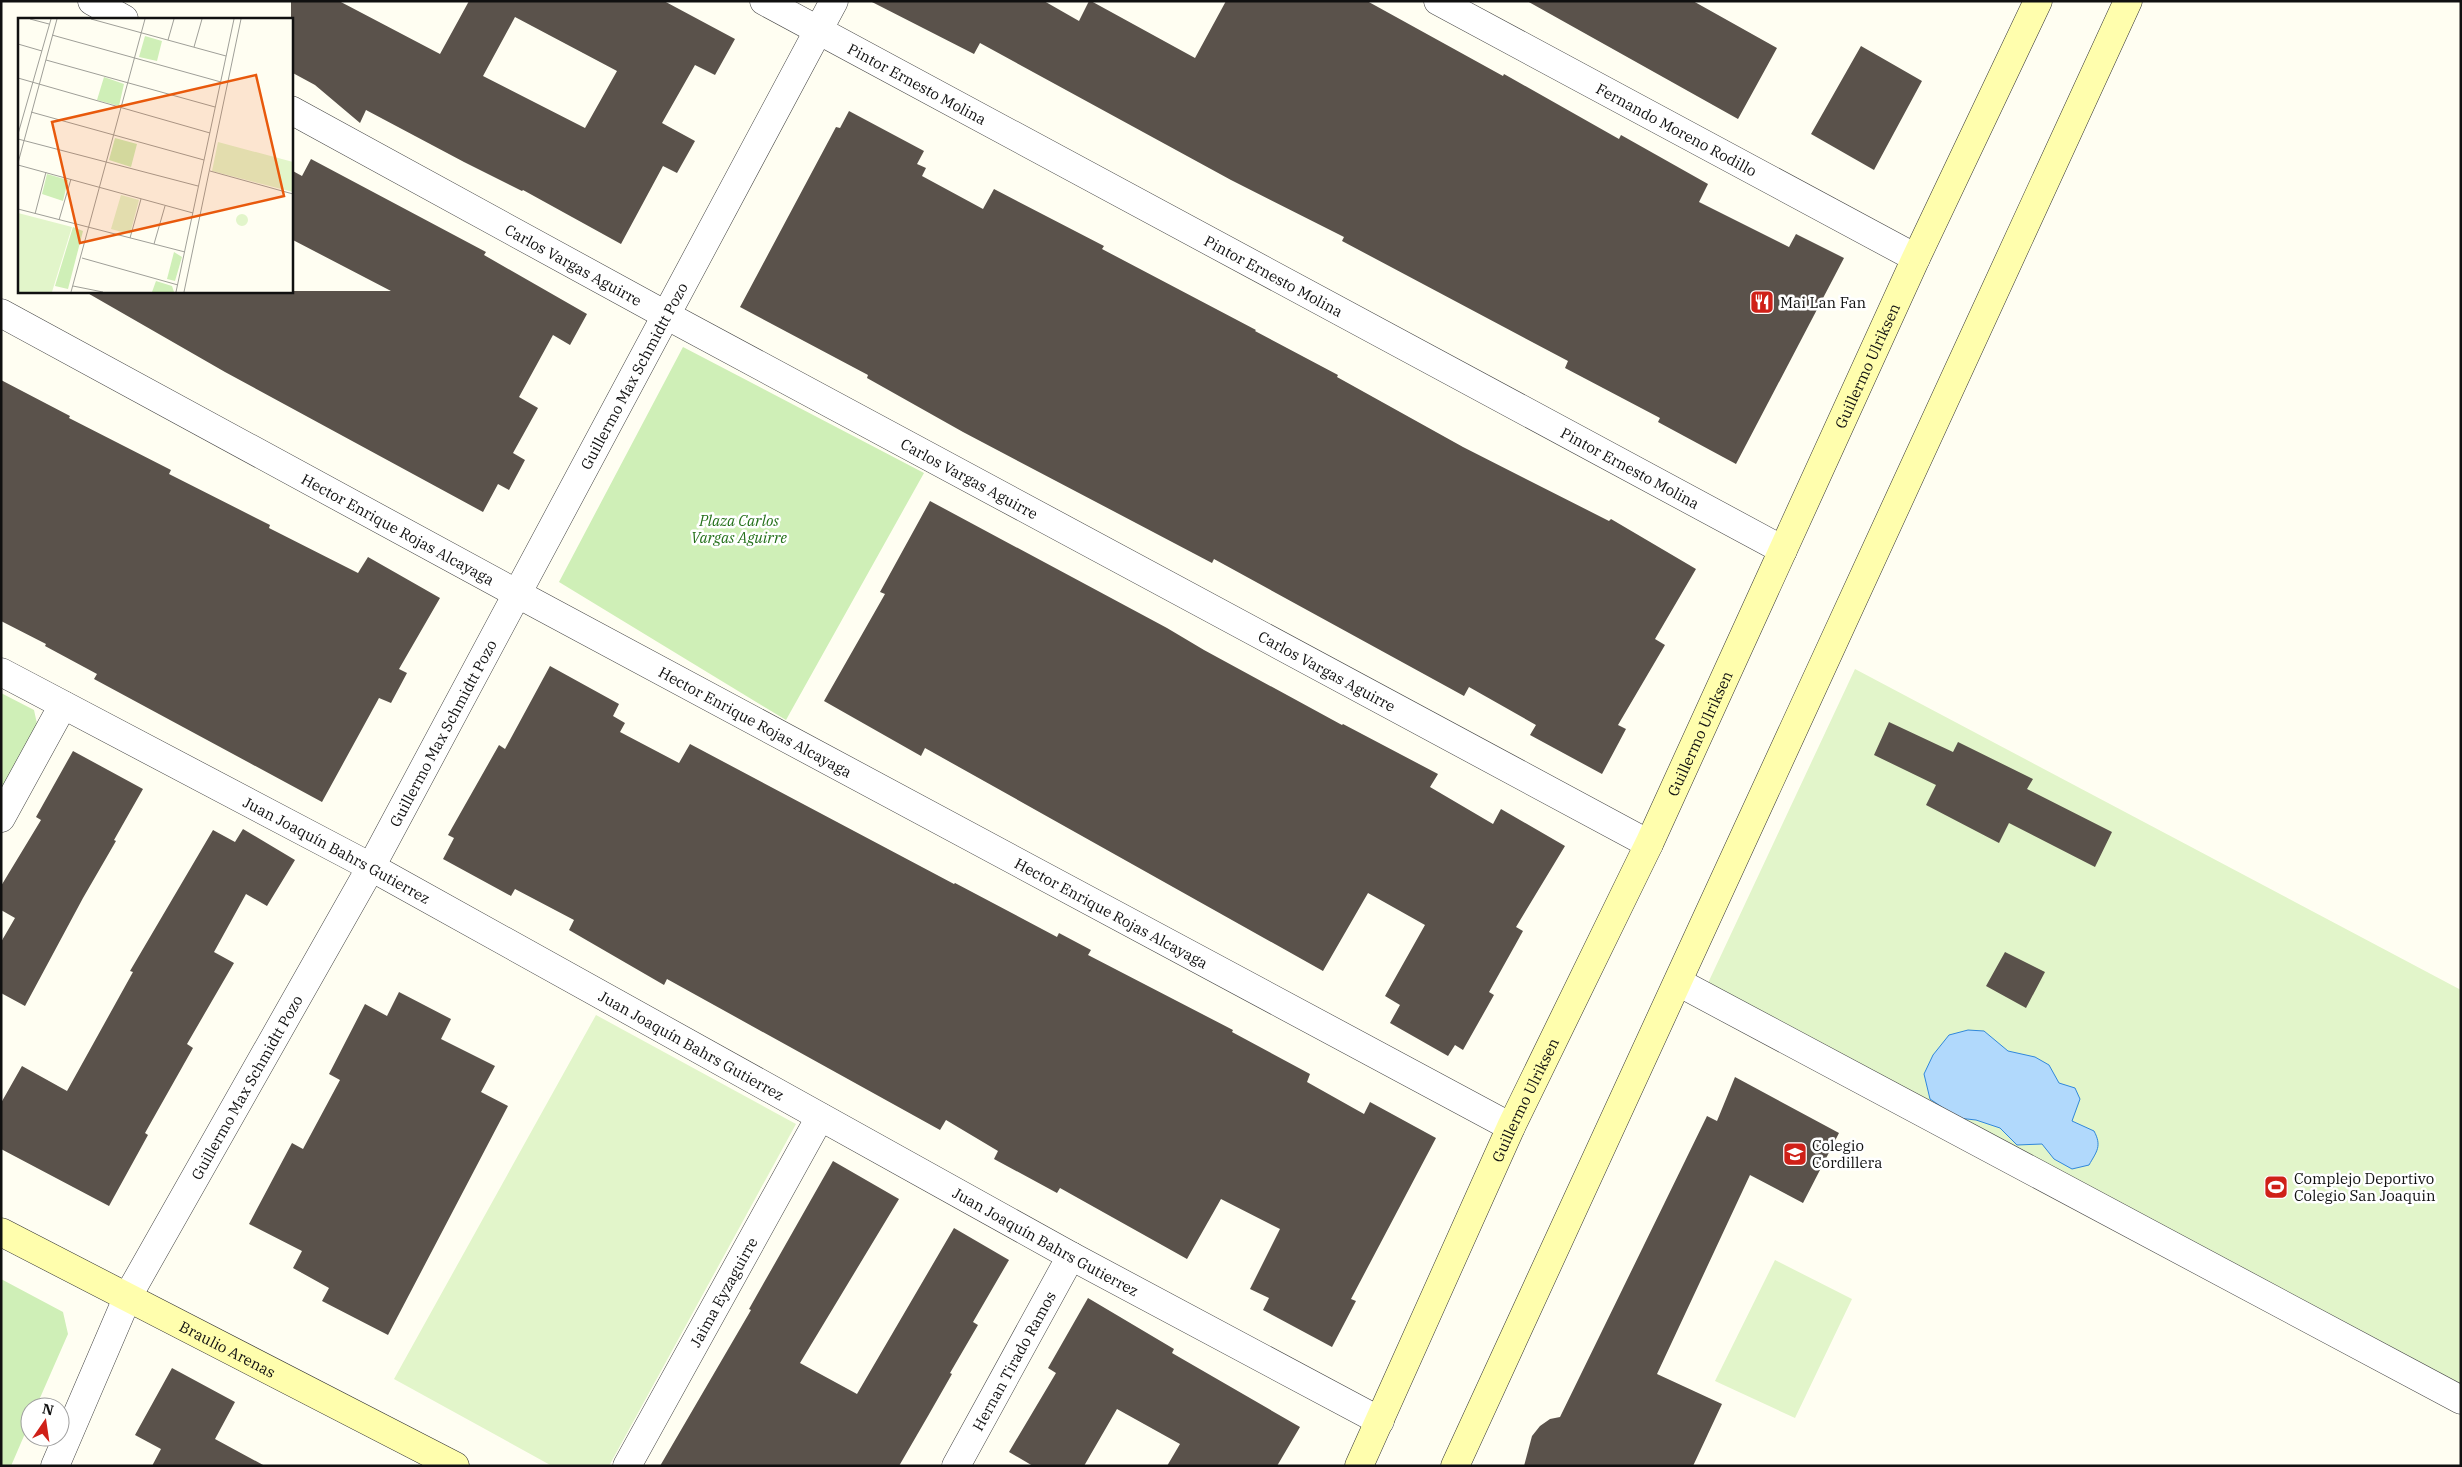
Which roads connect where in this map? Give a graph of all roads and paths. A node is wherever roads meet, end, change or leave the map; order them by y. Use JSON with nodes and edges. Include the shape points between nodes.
{"nodes":[{"id":1,"x":92,"y":1,"type":"edge"},
{"id":2,"x":764,"y":1,"type":"edge"},
{"id":3,"x":834,"y":1,"type":"edge"},
{"id":4,"x":1438,"y":1,"type":"edge"},
{"id":5,"x":2038,"y":1,"type":"edge"},
{"id":6,"x":2128,"y":1,"type":"edge"},
{"id":7,"x":122,"y":18,"type":"edge"},
{"id":8,"x":818,"y":30,"type":"junction"},
{"id":9,"x":292,"y":111,"type":"edge"},
{"id":10,"x":1916,"y":258,"type":"junction"},
{"id":11,"x":1,"y":313,"type":"edge"},
{"id":12,"x":664,"y":314,"type":"junction"},
{"id":13,"x":1783,"y":550,"type":"junction"},
{"id":14,"x":516,"y":593,"type":"junction"},
{"id":15,"x":1,"y":672,"type":"edge"},
{"id":16,"x":62,"y":705,"type":"junction"},
{"id":17,"x":1,"y":818,"type":"edge"},
{"id":18,"x":1649,"y":844,"type":"junction"},
{"id":19,"x":370,"y":867,"type":"junction"},
{"id":20,"x":1678,"y":982,"type":"junction"},
{"id":21,"x":820,"y":1117,"type":"junction"},
{"id":22,"x":1511,"y":1127,"type":"junction"},
{"id":23,"x":1,"y":1232,"type":"edge"},
{"id":24,"x":1071,"y":1256,"type":"junction"},
{"id":25,"x":128,"y":1296,"type":"junction"},
{"id":26,"x":2461,"y":1400,"type":"edge"},
{"id":27,"x":1380,"y":1421,"type":"junction"},
{"id":28,"x":55,"y":1466,"type":"edge"},
{"id":29,"x":455,"y":1466,"type":"edge"},
{"id":30,"x":627,"y":1466,"type":"edge"},
{"id":31,"x":956,"y":1466,"type":"edge"},
{"id":32,"x":1359,"y":1466,"type":"edge"},
{"id":33,"x":1455,"y":1466,"type":"edge"}],
"edges":[{"from":1,"to":7,"type":"street"},
{"from":2,"to":8,"type":"street","name":"Pintor Ernesto Molina"},
{"from":3,"to":8,"type":"street","name":"Guillermo Max Schmidtt Pozo"},
{"from":4,"to":10,"type":"street","name":"Fernando Moreno Rodillo"},
{"from":5,"to":10,"type":"main road","name":"Guillermo Ulriksen"},
{"from":6,"to":20,"type":"main road"},
{"from":8,"to":12,"type":"street","name":"Guillermo Max Schmidtt Pozo"},
{"from":8,"to":13,"type":"street","name":"Pintor Ernesto Molina"},
{"from":9,"to":12,"type":"street","name":"Carlos Vargas Aguirre"},
{"from":10,"to":13,"type":"main road","name":"Guillermo Ulriksen"},
{"from":11,"to":14,"type":"street","name":"Hector Enrique Rojas Alcayaga"},
{"from":12,"to":14,"type":"street","name":"Guillermo Max Schmidtt Pozo"},
{"from":12,"to":18,"type":"street","name":"Carlos Vargas Aguirre"},
{"from":13,"to":18,"type":"main road","name":"Guillermo Ulriksen"},
{"from":14,"to":19,"type":"street","name":"Guillermo Max Schmidtt Pozo"},
{"from":14,"to":22,"type":"street","name":"Hector Enrique Rojas Alcayaga"},
{"from":15,"to":16,"type":"street","name":"Juan Joaquín Bahrs Gutierrez"},
{"from":16,"to":17,"type":"street"},
{"from":16,"to":19,"type":"street","name":"Juan Joaquín Bahrs Gutierrez"},
{"from":18,"to":22,"type":"main road","name":"Guillermo Ulriksen"},
{"from":19,"to":21,"type":"street","name":"Juan Joaquín Bahrs Gutierrez"},
{"from":19,"to":25,"type":"street","name":"Guillermo Max Schmidtt Pozo"},
{"from":20,"to":26,"type":"street"},
{"from":20,"to":33,"type":"main road"},
{"from":21,"to":24,"type":"street","name":"Juan Joaquín Bahrs Gutierrez"},
{"from":21,"to":30,"type":"street","name":"Jaima Eyzaguirre"},
{"from":22,"to":27,"type":"main road","name":"Guillermo Ulriksen"},
{"from":23,"to":25,"type":"main road","name":"Braulio Arenas"},
{"from":24,"to":27,"type":"street","name":"Juan Joaquín Bahrs Gutierrez"},
{"from":24,"to":31,"type":"street","name":"Hernan Tirado Ramos"},
{"from":25,"to":28,"type":"street","name":"Guillermo Max Schmidtt Pozo"},
{"from":25,"to":29,"type":"main road","name":"Braulio Arenas"},
{"from":27,"to":32,"type":"main road","name":"Guillermo Ulriksen"}]}
